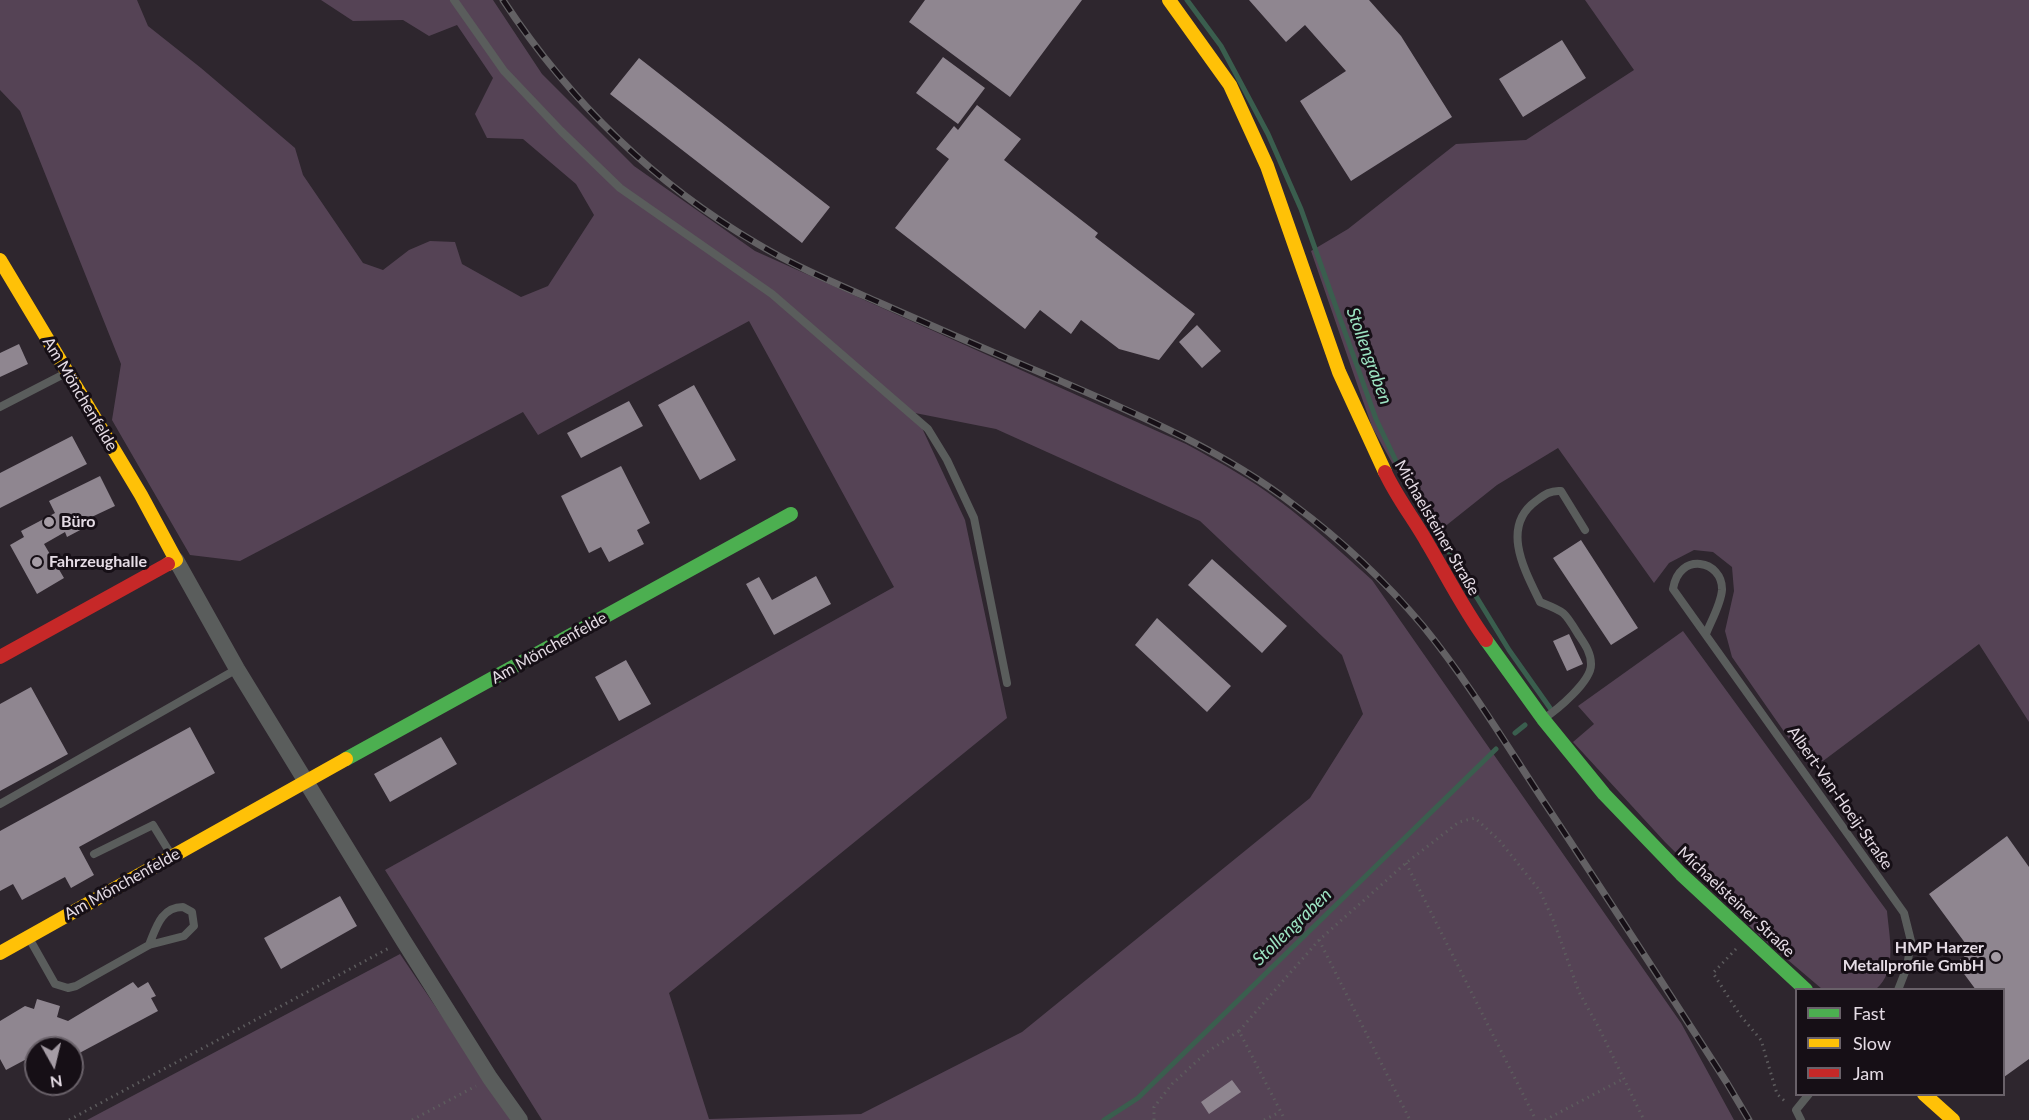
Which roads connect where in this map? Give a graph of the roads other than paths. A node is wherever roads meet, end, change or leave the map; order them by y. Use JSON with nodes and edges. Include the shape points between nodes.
{"nodes":[{"id":1,"x":454,"y":0,"type":"edge"},
{"id":2,"x":1169,"y":0,"type":"edge"},
{"id":3,"x":0,"y":260,"type":"edge"},
{"id":4,"x":66,"y":373,"type":"junction"},
{"id":5,"x":0,"y":407,"type":"edge"},
{"id":6,"x":791,"y":514,"type":"dead end"},
{"id":7,"x":1585,"y":530,"type":"dead end"},
{"id":8,"x":176,"y":560,"type":"junction"},
{"id":9,"x":1706,"y":634,"type":"junction"},
{"id":10,"x":0,"y":657,"type":"edge"},
{"id":11,"x":237,"y":669,"type":"junction"},
{"id":12,"x":1007,"y":683,"type":"dead end"},
{"id":13,"x":1543,"y":719,"type":"junction"},
{"id":14,"x":306,"y":781,"type":"junction"},
{"id":15,"x":0,"y":804,"type":"edge"},
{"id":16,"x":94,"y":854,"type":"dead end"},
{"id":17,"x":172,"y":857,"type":"junction"},
{"id":18,"x":28,"y":937,"type":"junction"},
{"id":19,"x":149,"y":945,"type":"junction"},
{"id":20,"x":0,"y":953,"type":"edge"},
{"id":21,"x":1804,"y":988,"type":"edge"},
{"id":22,"x":1899,"y":988,"type":"edge"},
{"id":23,"x":1808,"y":1096,"type":"edge"},
{"id":24,"x":1924,"y":1096,"type":"edge"},
{"id":25,"x":520,"y":1120,"type":"edge"},
{"id":26,"x":1801,"y":1120,"type":"edge"},
{"id":27,"x":1953,"y":1120,"type":"edge"}],
"edges":[{"from":1,"to":12,"type":"lane","via":[[504,71],[620,188],[772,294],[928,429],[974,518]]},
{"from":2,"to":13,"type":"street","name":"Michaelsteiner Straße","via":[[1230,85],[1267,166],[1339,372],[1395,494],[1471,620]]},
{"from":3,"to":4,"type":"street","name":"Am Mönchenfelde"},
{"from":4,"to":5,"type":"lane"},
{"from":4,"to":8,"type":"street","name":"Am Mönchenfelde"},
{"from":6,"to":14,"type":"street","name":"Am Mönchenfelde"},
{"from":7,"to":13,"type":"lane","via":[[1561,491],[1553,490],[1527,507],[1519,522],[1516,541],[1520,559],[1540,602],[1564,612],[1589,653],[1592,666],[1558,710]]},
{"from":8,"to":10,"type":"street"},
{"from":8,"to":11,"type":"street","name":"Am Mönchenfelde"},
{"from":9,"to":9,"type":"lane","name":"Albert-Van-Hoeij-Straße","via":[[1673,589],[1675,576],[1698,563],[1718,575],[1722,589]]},
{"from":9,"to":22,"type":"lane","name":"Albert-Van-Hoeij-Straße","via":[[1904,914],[1911,941]]},
{"from":11,"to":14,"type":"street","name":"Am Mönchenfelde"},
{"from":11,"to":15,"type":"lane"},
{"from":13,"to":21,"type":"street","name":"Michaelsteiner Straße","via":[[1604,794],[1681,874]]},
{"from":14,"to":17,"type":"street","name":"Am Mönchenfelde"},
{"from":14,"to":25,"type":"street","name":"Am Mönchenfelde"},
{"from":16,"to":17,"type":"lane","via":[[153,825]]},
{"from":17,"to":18,"type":"street","name":"Am Mönchenfelde"},
{"from":18,"to":19,"type":"lane","via":[[55,984],[68,988]]},
{"from":18,"to":20,"type":"street","name":"Am Mönchenfelde"},
{"from":19,"to":19,"type":"lane","via":[[168,910],[183,907],[192,912],[194,922],[189,932]]},
{"from":23,"to":26,"type":"lane","via":[[1796,1110]]},
{"from":24,"to":27,"type":"street"}]}
